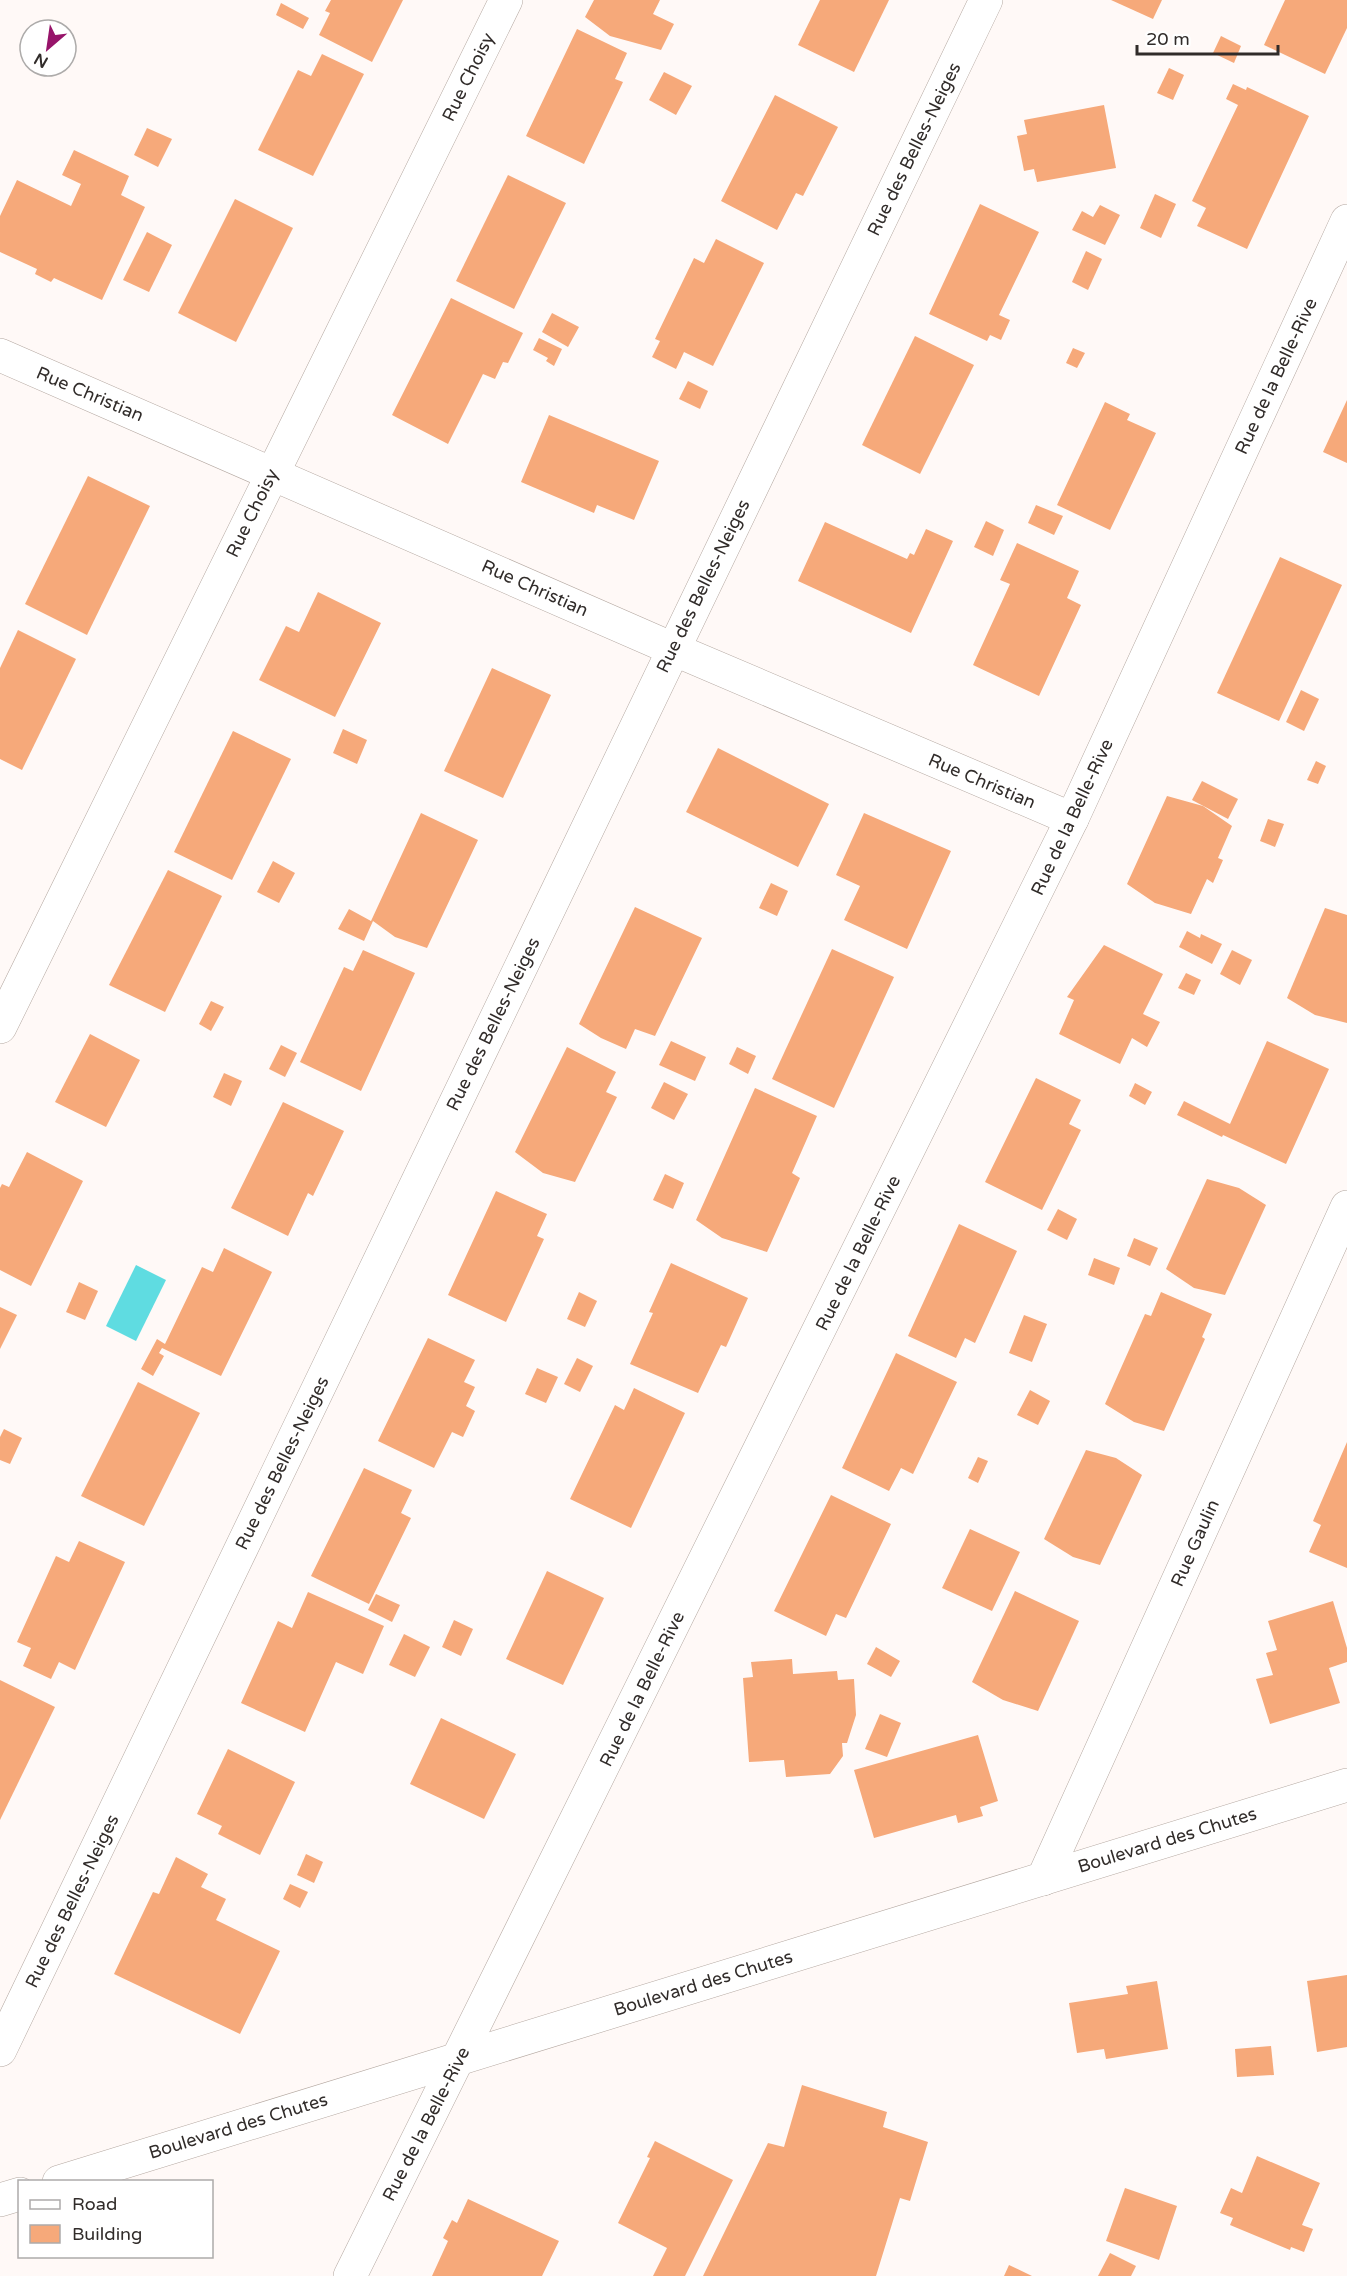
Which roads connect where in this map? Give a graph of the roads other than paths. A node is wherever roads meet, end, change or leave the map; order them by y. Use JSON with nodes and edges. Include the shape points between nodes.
{"nodes":[{"id":1,"x":506,"y":0,"type":"edge"},
{"id":2,"x":986,"y":0,"type":"edge"},
{"id":3,"x":1347,"y":221,"type":"edge"},
{"id":4,"x":0,"y":355,"type":"edge"},
{"id":5,"x":272,"y":473,"type":"junction"},
{"id":6,"x":673,"y":649,"type":"junction"},
{"id":7,"x":1072,"y":819,"type":"junction"},
{"id":8,"x":0,"y":1027,"type":"edge"},
{"id":9,"x":1347,"y":1207,"type":"edge"},
{"id":10,"x":1347,"y":1785,"type":"edge"},
{"id":11,"x":1043,"y":1879,"type":"junction"},
{"id":12,"x":0,"y":2050,"type":"edge"},
{"id":13,"x":460,"y":2056,"type":"junction"},
{"id":14,"x":62,"y":2180,"type":"edge"},
{"id":15,"x":18,"y":2195,"type":"edge"},
{"id":16,"x":0,"y":2200,"type":"edge"},
{"id":17,"x":350,"y":2276,"type":"edge"}],
"edges":[{"from":1,"to":5,"type":"street","name":"Rue Choisy"},
{"from":2,"to":6,"type":"street","name":"Rue des Belles-Neiges"},
{"from":3,"to":7,"type":"street","name":"Rue de la Belle-Rive"},
{"from":4,"to":5,"type":"street","name":"Rue Christian"},
{"from":5,"to":6,"type":"street","name":"Rue Christian"},
{"from":5,"to":8,"type":"street","name":"Rue Choisy"},
{"from":6,"to":7,"type":"street","name":"Rue Christian"},
{"from":6,"to":12,"type":"street","name":"Rue des Belles-Neiges"},
{"from":7,"to":13,"type":"street","name":"Rue de la Belle-Rive"},
{"from":9,"to":11,"type":"street","name":"Rue Gaulin"},
{"from":10,"to":11,"type":"street","name":"Boulevard des Chutes"},
{"from":11,"to":13,"type":"street","name":"Boulevard des Chutes"},
{"from":13,"to":14,"type":"street","name":"Boulevard des Chutes"},
{"from":13,"to":17,"type":"street","name":"Rue de la Belle-Rive"},
{"from":15,"to":16,"type":"street"}]}
